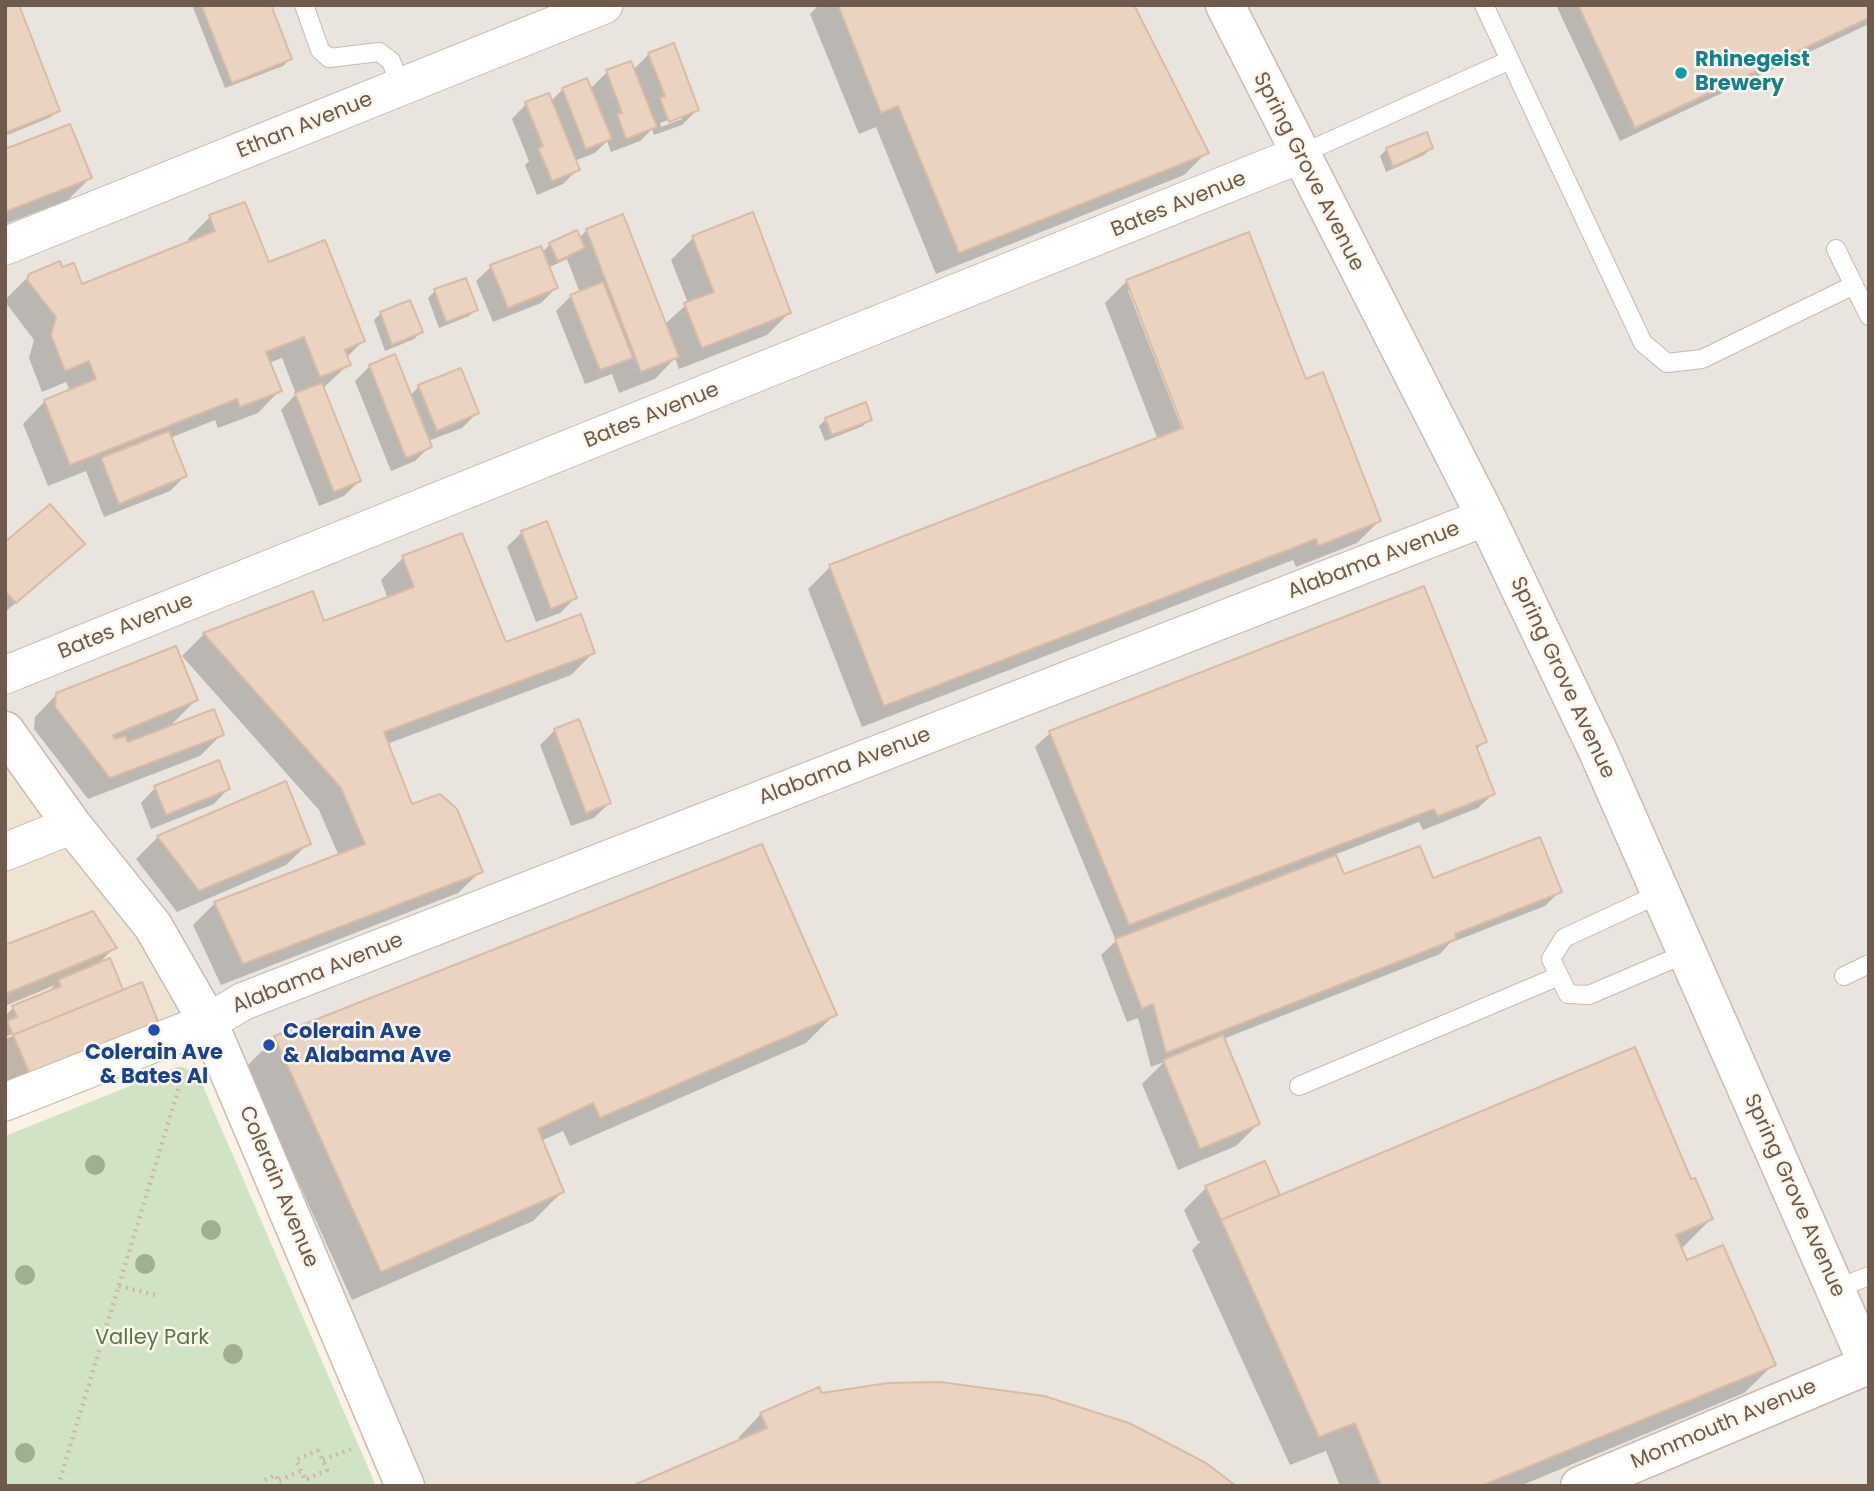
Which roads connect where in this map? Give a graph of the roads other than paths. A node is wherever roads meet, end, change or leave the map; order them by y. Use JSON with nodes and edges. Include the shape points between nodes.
{"nodes":[{"id":1,"x":304,"y":5,"type":"edge"},
{"id":2,"x":604,"y":5,"type":"edge"},
{"id":3,"x":1225,"y":5,"type":"edge"},
{"id":4,"x":1484,"y":5,"type":"edge"},
{"id":5,"x":1510,"y":60,"type":"junction"},
{"id":6,"x":401,"y":87,"type":"junction"},
{"id":7,"x":1299,"y":155,"type":"junction"},
{"id":8,"x":5,"y":246,"type":"edge"},
{"id":9,"x":1836,"y":249,"type":"dead end"},
{"id":10,"x":1854,"y":285,"type":"junction"},
{"id":11,"x":1869,"y":316,"type":"edge"},
{"id":12,"x":1486,"y":517,"type":"junction"},
{"id":13,"x":5,"y":675,"type":"edge"},
{"id":14,"x":5,"y":731,"type":"edge"},
{"id":15,"x":72,"y":825,"type":"junction"},
{"id":16,"x":5,"y":852,"type":"edge"},
{"id":17,"x":1661,"y":892,"type":"junction"},
{"id":18,"x":1687,"y":953,"type":"junction"},
{"id":19,"x":1869,"y":964,"type":"edge"},
{"id":20,"x":1559,"y":976,"type":"junction"},
{"id":21,"x":1844,"y":976,"type":"dead end"},
{"id":22,"x":208,"y":1022,"type":"junction"},
{"id":23,"x":1299,"y":1086,"type":"dead end"},
{"id":24,"x":5,"y":1102,"type":"edge"},
{"id":25,"x":1852,"y":1282,"type":"edge"},
{"id":26,"x":1868,"y":1366,"type":"edge"},
{"id":27,"x":405,"y":1486,"type":"edge"},
{"id":28,"x":1580,"y":1486,"type":"edge"}],
"edges":[{"from":1,"to":6,"type":"lane","via":[[320,50],[329,58],[379,52],[391,61]]},
{"from":2,"to":6,"type":"street","name":"Ethan Avenue"},
{"from":3,"to":7,"type":"main road","name":"Spring Grove Avenue"},
{"from":4,"to":5,"type":"lane"},
{"from":5,"to":7,"type":"lane"},
{"from":5,"to":10,"type":"lane","via":[[1643,343],[1667,363],[1702,359]]},
{"from":6,"to":8,"type":"street","name":"Ethan Avenue"},
{"from":7,"to":12,"type":"main road","name":"Spring Grove Avenue"},
{"from":7,"to":13,"type":"street","name":"Bates Avenue"},
{"from":9,"to":10,"type":"lane"},
{"from":10,"to":11,"type":"lane"},
{"from":12,"to":17,"type":"main road","name":"Spring Grove Avenue"},
{"from":12,"to":22,"type":"street","name":"Alabama Avenue","via":[[244,1001]]},
{"from":14,"to":15,"type":"main road","name":"Colerain Avenue"},
{"from":15,"to":16,"type":"street"},
{"from":15,"to":22,"type":"main road","name":"Colerain Avenue","via":[[153,926]]},
{"from":17,"to":18,"type":"main road","name":"Spring Grove Avenue"},
{"from":17,"to":20,"type":"lane","via":[[1564,939],[1551,959]]},
{"from":18,"to":20,"type":"lane","via":[[1589,995],[1568,994]]},
{"from":18,"to":25,"type":"main road","name":"Spring Grove Avenue"},
{"from":19,"to":21,"type":"lane"},
{"from":20,"to":23,"type":"lane"},
{"from":22,"to":24,"type":"street","name":"Alabama Avenue"},
{"from":22,"to":27,"type":"main road","name":"Colerain Avenue"},
{"from":25,"to":26,"type":"main road","name":"Spring Grove Avenue"},
{"from":26,"to":28,"type":"main road","name":"Monmouth Avenue"}]}
